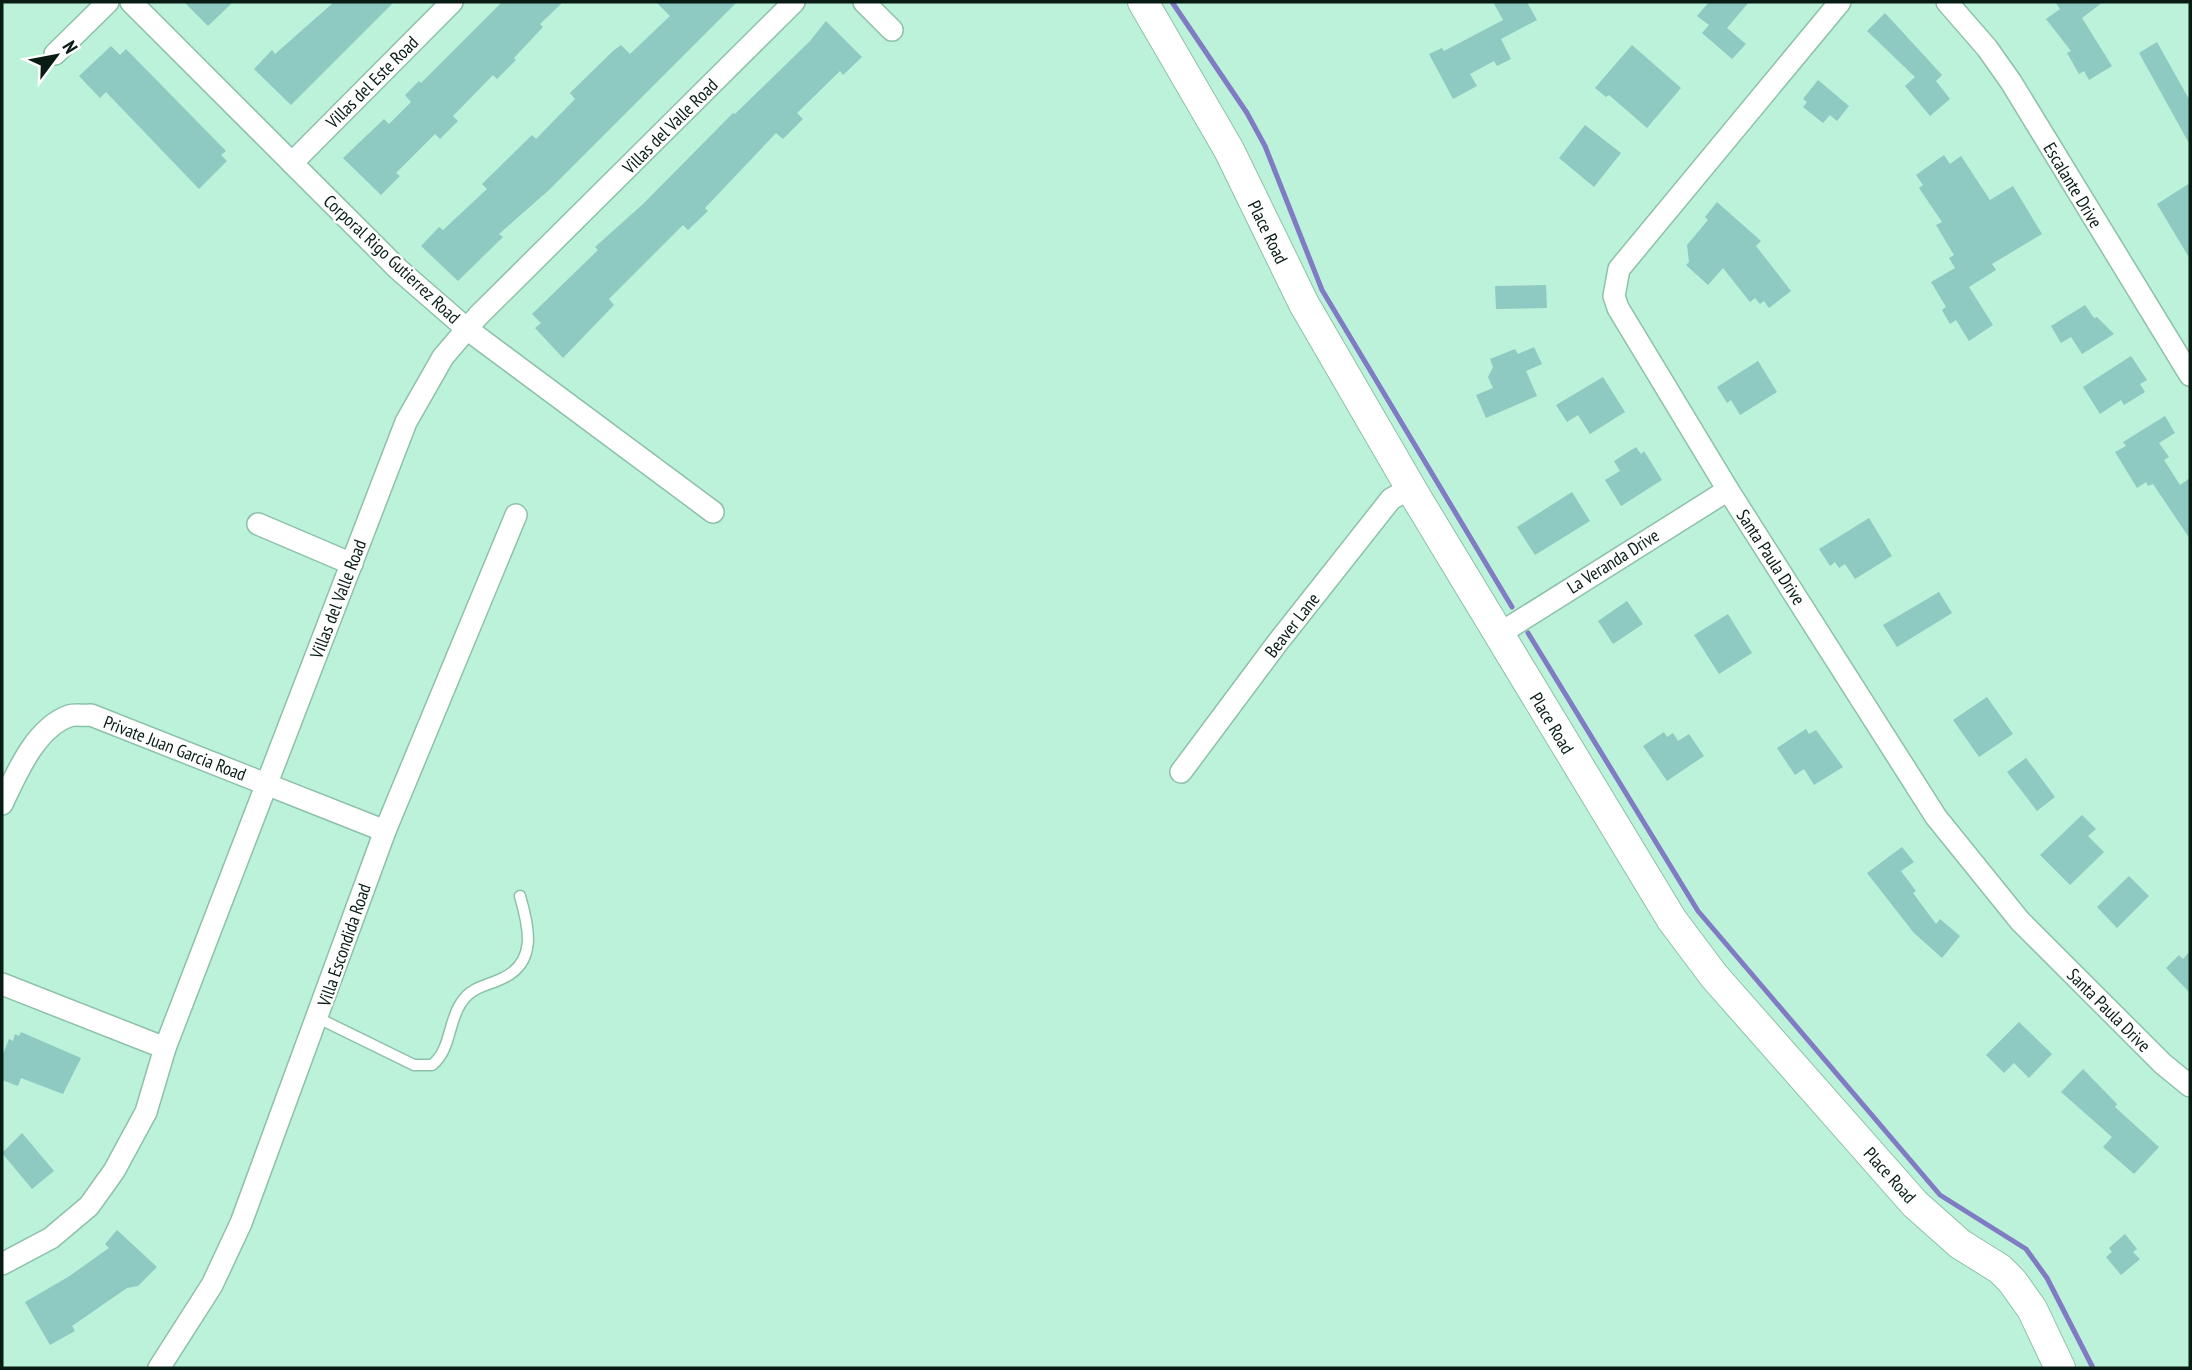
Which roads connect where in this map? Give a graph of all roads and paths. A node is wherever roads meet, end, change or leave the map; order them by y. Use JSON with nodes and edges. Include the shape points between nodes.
{"nodes":[{"id":1,"x":108,"y":2,"type":"edge"},
{"id":2,"x":131,"y":2,"type":"edge"},
{"id":3,"x":452,"y":2,"type":"edge"},
{"id":4,"x":794,"y":2,"type":"edge"},
{"id":5,"x":864,"y":2,"type":"edge"},
{"id":6,"x":1143,"y":2,"type":"edge"},
{"id":7,"x":1840,"y":2,"type":"edge"},
{"id":8,"x":1947,"y":2,"type":"edge"},
{"id":9,"x":892,"y":30,"type":"dead end"},
{"id":10,"x":55,"y":54,"type":"dead end"},
{"id":11,"x":292,"y":163,"type":"junction"},
{"id":12,"x":467,"y":329,"type":"junction"},
{"id":13,"x":2190,"y":375,"type":"edge"},
{"id":14,"x":1411,"y":488,"type":"junction"},
{"id":15,"x":1728,"y":490,"type":"junction"},
{"id":16,"x":713,"y":512,"type":"dead end"},
{"id":17,"x":516,"y":515,"type":"dead end"},
{"id":18,"x":258,"y":524,"type":"dead end"},
{"id":19,"x":352,"y":564,"type":"junction"},
{"id":20,"x":1499,"y":634,"type":"junction"},
{"id":21,"x":1181,"y":772,"type":"dead end"},
{"id":22,"x":267,"y":784,"type":"junction"},
{"id":23,"x":2,"y":804,"type":"edge"},
{"id":24,"x":385,"y":831,"type":"junction"},
{"id":25,"x":520,"y":896,"type":"dead end"},
{"id":26,"x":2,"y":984,"type":"edge"},
{"id":27,"x":318,"y":1018,"type":"junction"},
{"id":28,"x":165,"y":1048,"type":"junction"},
{"id":29,"x":2190,"y":1086,"type":"edge"},
{"id":30,"x":2,"y":1264,"type":"edge"},
{"id":31,"x":159,"y":1368,"type":"edge"},
{"id":32,"x":2060,"y":1368,"type":"edge"}],
"edges":[{"from":1,"to":10,"type":"street"},
{"from":2,"to":11,"type":"street","name":"Corporal Rigo Gutierrez Road"},
{"from":3,"to":11,"type":"street","name":"Villas del Este Road"},
{"from":4,"to":12,"type":"street","name":"Villas del Valle Road"},
{"from":5,"to":9,"type":"street"},
{"from":6,"to":14,"type":"street","name":"Place Road","via":[[1229,150],[1304,304]]},
{"from":7,"to":15,"type":"street","name":"Santa Paula Drive","via":[[1619,270],[1615,282],[1618,308]]},
{"from":8,"to":13,"type":"street","name":"Escalante Drive","via":[[2011,82]]},
{"from":11,"to":12,"type":"street","name":"Corporal Rigo Gutierrez Road","via":[[398,269]]},
{"from":12,"to":16,"type":"street","name":"Corporal Rigo Gutierrez Road"},
{"from":12,"to":19,"type":"street","name":"Villas del Valle Road","via":[[443,357],[406,422]]},
{"from":14,"to":20,"type":"street","name":"Place Road"},
{"from":14,"to":21,"type":"street","name":"Beaver Lane","via":[[1391,499]]},
{"from":15,"to":20,"type":"street","name":"La Veranda Drive"},
{"from":15,"to":29,"type":"street","name":"Santa Paula Drive","via":[[1910,780],[1974,866],[2020,921]]},
{"from":17,"to":24,"type":"street","name":"Villa Escondida Road"},
{"from":18,"to":19,"type":"street"},
{"from":19,"to":22,"type":"street","name":"Villas del Valle Road"},
{"from":20,"to":32,"type":"street","name":"Place Road","via":[[1652,887],[1714,976],[1915,1204],[2012,1282],[2032,1309]]},
{"from":22,"to":23,"type":"street","name":"Private Juan Garcia Road","via":[[91,715],[69,716],[47,732],[21,766]]},
{"from":22,"to":24,"type":"street","name":"Private Juan Garcia Road"},
{"from":22,"to":28,"type":"street","name":"Villas del Valle Road"},
{"from":24,"to":27,"type":"street","name":"Villa Escondida Road"},
{"from":25,"to":27,"type":"lane","via":[[528,935],[525,960],[518,970],[473,989],[460,1003],[444,1051],[432,1065],[414,1065]]},
{"from":26,"to":28,"type":"street"},
{"from":27,"to":31,"type":"street","name":"Villa Escondida Road","via":[[242,1223],[212,1285]]},
{"from":28,"to":30,"type":"street","name":"Villas del Valle Road","via":[[146,1112],[89,1206],[51,1238]]}]}
